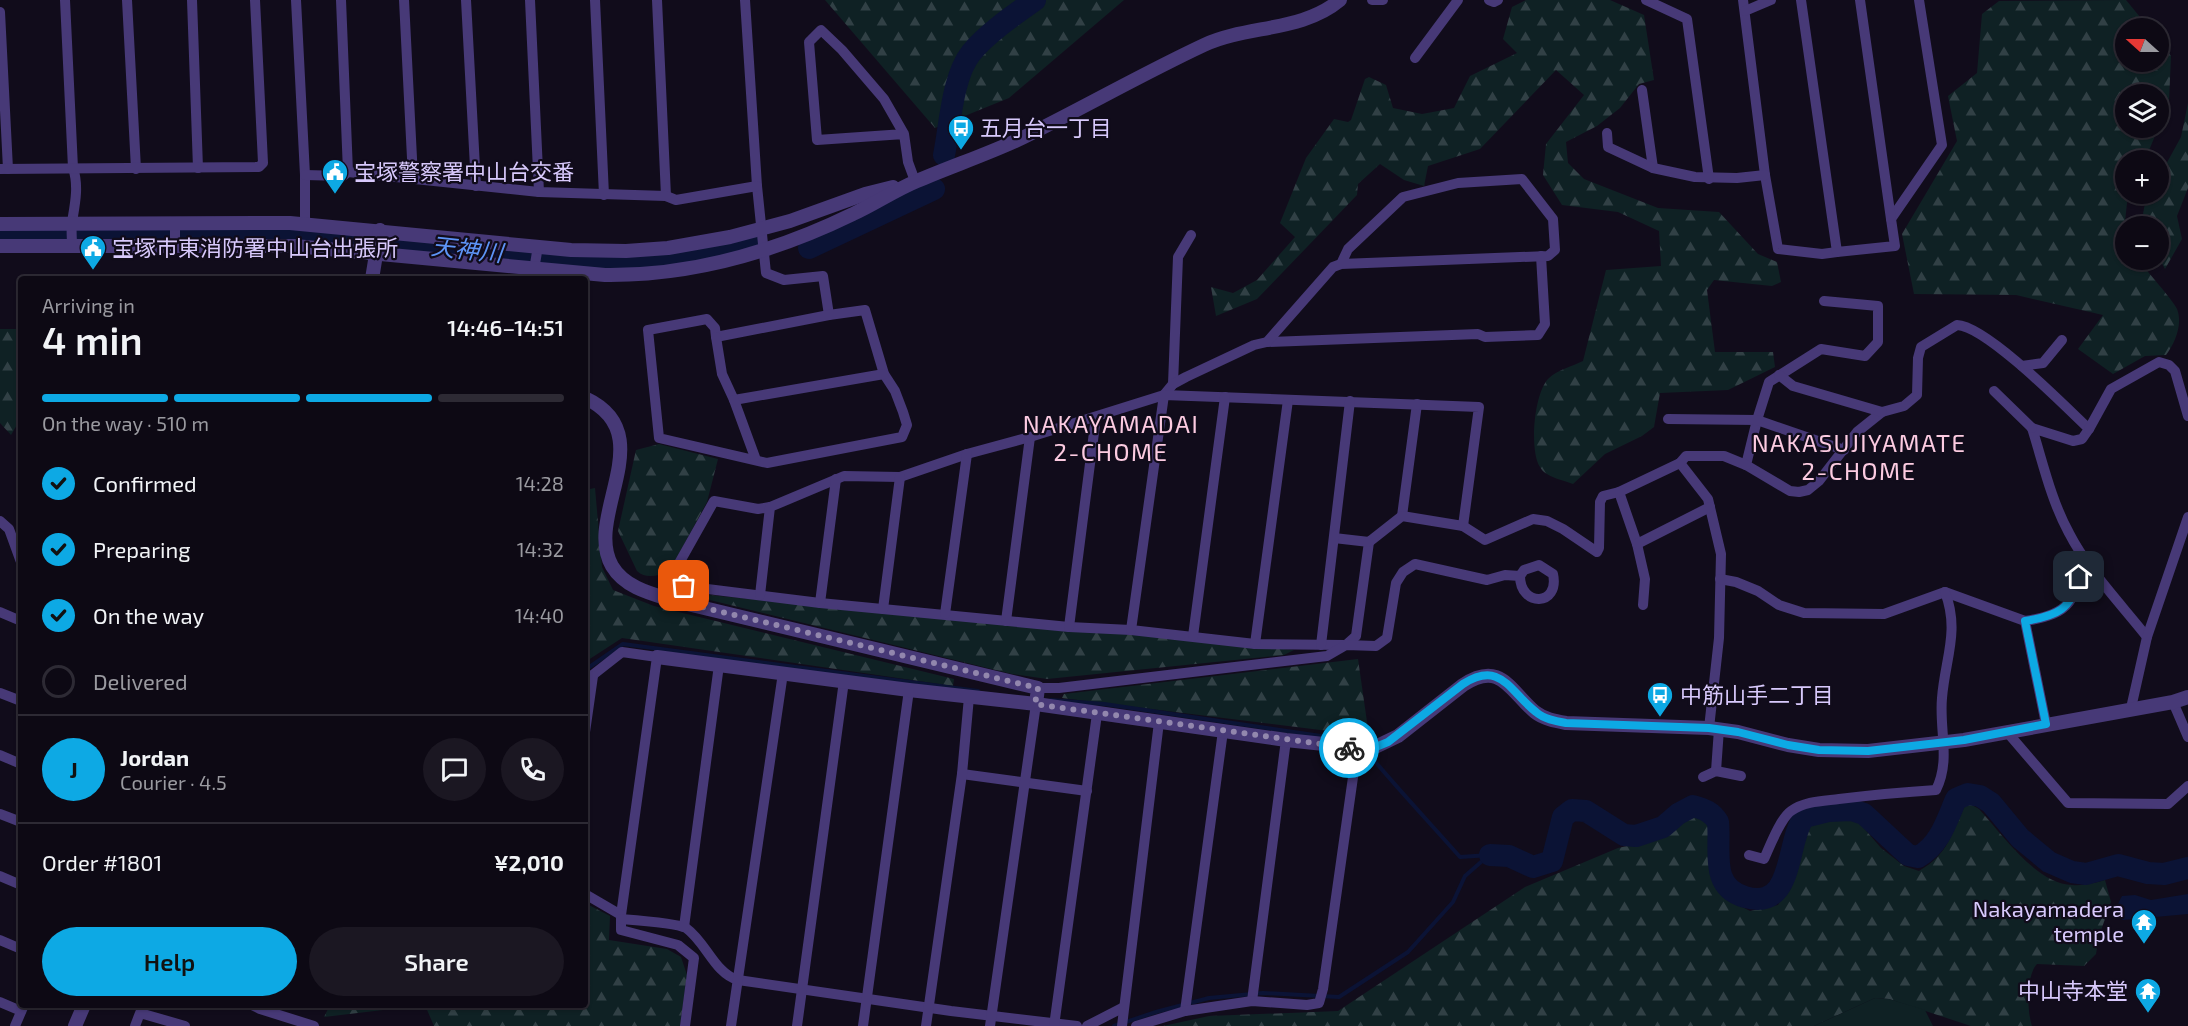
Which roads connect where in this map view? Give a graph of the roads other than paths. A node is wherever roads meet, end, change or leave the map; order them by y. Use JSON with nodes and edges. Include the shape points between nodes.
{"nodes":[{"id":1,"x":65,"y":0,"type":"edge"},
{"id":2,"x":127,"y":0,"type":"edge"},
{"id":3,"x":192,"y":0,"type":"edge"},
{"id":4,"x":255,"y":0,"type":"edge"},
{"id":5,"x":296,"y":0,"type":"edge"},
{"id":6,"x":341,"y":0,"type":"edge"},
{"id":7,"x":404,"y":0,"type":"edge"},
{"id":8,"x":466,"y":0,"type":"edge"},
{"id":9,"x":530,"y":0,"type":"edge"},
{"id":10,"x":595,"y":0,"type":"edge"},
{"id":11,"x":657,"y":0,"type":"edge"},
{"id":12,"x":746,"y":0,"type":"edge"},
{"id":13,"x":1340,"y":0,"type":"edge"},
{"id":14,"x":1372,"y":0,"type":"edge"},
{"id":15,"x":1383,"y":0,"type":"edge"},
{"id":16,"x":1458,"y":0,"type":"edge"},
{"id":17,"x":1489,"y":0,"type":"edge"},
{"id":18,"x":1498,"y":0,"type":"edge"},
{"id":19,"x":1646,"y":0,"type":"edge"},
{"id":20,"x":1771,"y":0,"type":"edge"},
{"id":21,"x":1801,"y":0,"type":"edge"},
{"id":22,"x":1860,"y":0,"type":"edge"},
{"id":23,"x":1919,"y":0,"type":"edge"},
{"id":24,"x":1744,"y":6,"type":"edge"},
{"id":25,"x":0,"y":12,"type":"edge"},
{"id":26,"x":1415,"y":58,"type":"dead end"},
{"id":27,"x":1642,"y":90,"type":"dead end"},
{"id":28,"x":904,"y":134,"type":"junction"},
{"id":29,"x":1607,"y":134,"type":"dead end"},
{"id":30,"x":73,"y":168,"type":"junction"},
{"id":31,"x":198,"y":168,"type":"junction"},
{"id":32,"x":1653,"y":168,"type":"junction"},
{"id":33,"x":4,"y":169,"type":"edge"},
{"id":34,"x":136,"y":169,"type":"junction"},
{"id":35,"x":348,"y":172,"type":"junction"},
{"id":36,"x":305,"y":175,"type":"junction"},
{"id":37,"x":1766,"y":175,"type":"junction"},
{"id":38,"x":413,"y":178,"type":"junction"},
{"id":39,"x":1709,"y":179,"type":"junction"},
{"id":40,"x":915,"y":182,"type":"junction"},
{"id":41,"x":476,"y":186,"type":"junction"},
{"id":42,"x":758,"y":186,"type":"junction"},
{"id":43,"x":539,"y":192,"type":"junction"},
{"id":44,"x":604,"y":195,"type":"junction"},
{"id":45,"x":666,"y":196,"type":"junction"},
{"id":46,"x":1891,"y":219,"type":"junction"},
{"id":47,"x":72,"y":223,"type":"junction"},
{"id":48,"x":0,"y":224,"type":"edge"},
{"id":49,"x":304,"y":224,"type":"junction"},
{"id":50,"x":761,"y":228,"type":"junction"},
{"id":51,"x":175,"y":234,"type":"junction"},
{"id":52,"x":1191,"y":235,"type":"dead end"},
{"id":53,"x":377,"y":242,"type":"junction"},
{"id":54,"x":0,"y":246,"type":"edge"},
{"id":55,"x":72,"y":246,"type":"junction"},
{"id":56,"x":538,"y":246,"type":"junction"},
{"id":57,"x":764,"y":251,"type":"junction"},
{"id":58,"x":1837,"y":252,"type":"junction"},
{"id":59,"x":1541,"y":256,"type":"junction"},
{"id":60,"x":1341,"y":264,"type":"junction"},
{"id":61,"x":534,"y":270,"type":"junction"},
{"id":62,"x":372,"y":276,"type":"edge"},
{"id":63,"x":1824,"y":301,"type":"dead end"},
{"id":64,"x":829,"y":315,"type":"junction"},
{"id":65,"x":716,"y":337,"type":"junction"},
{"id":66,"x":2062,"y":339,"type":"dead end"},
{"id":67,"x":1267,"y":342,"type":"junction"},
{"id":68,"x":2022,"y":366,"type":"junction"},
{"id":69,"x":884,"y":374,"type":"junction"},
{"id":70,"x":1779,"y":375,"type":"junction"},
{"id":71,"x":2183,"y":383,"type":"edge"},
{"id":72,"x":1173,"y":384,"type":"junction"},
{"id":73,"x":1994,"y":391,"type":"dead end"},
{"id":74,"x":1164,"y":395,"type":"junction"},
{"id":75,"x":1225,"y":397,"type":"junction"},
{"id":76,"x":588,"y":400,"type":"edge"},
{"id":77,"x":734,"y":400,"type":"junction"},
{"id":78,"x":1288,"y":400,"type":"junction"},
{"id":79,"x":1350,"y":401,"type":"junction"},
{"id":80,"x":1417,"y":404,"type":"junction"},
{"id":81,"x":1882,"y":412,"type":"junction"},
{"id":82,"x":2188,"y":416,"type":"edge"},
{"id":83,"x":1096,"y":417,"type":"junction"},
{"id":84,"x":1668,"y":419,"type":"dead end"},
{"id":85,"x":1757,"y":420,"type":"junction"},
{"id":86,"x":2032,"y":428,"type":"junction"},
{"id":87,"x":2089,"y":429,"type":"junction"},
{"id":88,"x":1030,"y":437,"type":"junction"},
{"id":89,"x":1844,"y":450,"type":"junction"},
{"id":90,"x":967,"y":454,"type":"junction"},
{"id":91,"x":756,"y":460,"type":"junction"},
{"id":92,"x":1680,"y":463,"type":"junction"},
{"id":93,"x":1746,"y":465,"type":"junction"},
{"id":94,"x":900,"y":477,"type":"junction"},
{"id":95,"x":836,"y":479,"type":"junction"},
{"id":96,"x":1619,"y":492,"type":"junction"},
{"id":97,"x":770,"y":507,"type":"junction"},
{"id":98,"x":1710,"y":507,"type":"junction"},
{"id":99,"x":1402,"y":516,"type":"junction"},
{"id":100,"x":2188,"y":517,"type":"edge"},
{"id":101,"x":0,"y":521,"type":"edge"},
{"id":102,"x":1463,"y":526,"type":"junction"},
{"id":103,"x":1334,"y":538,"type":"junction"},
{"id":104,"x":1369,"y":542,"type":"junction"},
{"id":105,"x":1637,"y":544,"type":"junction"},
{"id":106,"x":2184,"y":546,"type":"edge"},
{"id":107,"x":18,"y":554,"type":"edge"},
{"id":108,"x":2082,"y":555,"type":"junction"},
{"id":109,"x":1520,"y":576,"type":"dead end"},
{"id":110,"x":1720,"y":579,"type":"junction"},
{"id":111,"x":668,"y":584,"type":"junction"},
{"id":112,"x":1945,"y":592,"type":"junction"},
{"id":113,"x":760,"y":595,"type":"junction"},
{"id":114,"x":660,"y":597,"type":"junction"},
{"id":115,"x":820,"y":603,"type":"junction"},
{"id":116,"x":1643,"y":605,"type":"dead end"},
{"id":117,"x":883,"y":609,"type":"junction"},
{"id":118,"x":0,"y":612,"type":"edge"},
{"id":119,"x":945,"y":614,"type":"junction"},
{"id":120,"x":18,"y":620,"type":"edge"},
{"id":121,"x":1006,"y":621,"type":"junction"},
{"id":122,"x":2025,"y":621,"type":"junction"},
{"id":123,"x":1069,"y":627,"type":"junction"},
{"id":124,"x":1131,"y":630,"type":"junction"},
{"id":125,"x":1193,"y":636,"type":"junction"},
{"id":126,"x":2147,"y":637,"type":"junction"},
{"id":127,"x":1256,"y":644,"type":"junction"},
{"id":128,"x":1322,"y":645,"type":"junction"},
{"id":129,"x":1346,"y":645,"type":"junction"},
{"id":130,"x":657,"y":657,"type":"junction"},
{"id":131,"x":719,"y":665,"type":"junction"},
{"id":132,"x":783,"y":673,"type":"junction"},
{"id":133,"x":589,"y":678,"type":"edge"},
{"id":134,"x":844,"y":681,"type":"junction"},
{"id":135,"x":1038,"y":688,"type":"junction"},
{"id":136,"x":909,"y":690,"type":"junction"},
{"id":137,"x":0,"y":693,"type":"edge"},
{"id":138,"x":969,"y":697,"type":"junction"},
{"id":139,"x":2188,"y":697,"type":"edge"},
{"id":140,"x":18,"y":700,"type":"edge"},
{"id":141,"x":2173,"y":702,"type":"junction"},
{"id":142,"x":1035,"y":704,"type":"junction"},
{"id":143,"x":2131,"y":708,"type":"junction"},
{"id":144,"x":1096,"y":714,"type":"junction"},
{"id":145,"x":1159,"y":722,"type":"junction"},
{"id":146,"x":2046,"y":724,"type":"junction"},
{"id":147,"x":1714,"y":729,"type":"junction"},
{"id":148,"x":1223,"y":731,"type":"junction"},
{"id":149,"x":2007,"y":732,"type":"junction"},
{"id":150,"x":2188,"y":737,"type":"edge"},
{"id":151,"x":1286,"y":740,"type":"junction"},
{"id":152,"x":1942,"y":742,"type":"junction"},
{"id":153,"x":1357,"y":749,"type":"junction"},
{"id":154,"x":0,"y":755,"type":"edge"},
{"id":155,"x":18,"y":763,"type":"edge"},
{"id":156,"x":1716,"y":771,"type":"junction"},
{"id":157,"x":962,"y":774,"type":"junction"},
{"id":158,"x":1741,"y":776,"type":"dead end"},
{"id":159,"x":1703,"y":777,"type":"dead end"},
{"id":160,"x":1024,"y":783,"type":"junction"},
{"id":161,"x":2188,"y":786,"type":"edge"},
{"id":162,"x":1087,"y":790,"type":"junction"},
{"id":163,"x":0,"y":814,"type":"edge"},
{"id":164,"x":18,"y":821,"type":"edge"},
{"id":165,"x":1749,"y":855,"type":"dead end"},
{"id":166,"x":0,"y":876,"type":"edge"},
{"id":167,"x":18,"y":884,"type":"edge"},
{"id":168,"x":588,"y":896,"type":"edge"},
{"id":169,"x":621,"y":917,"type":"junction"},
{"id":170,"x":684,"y":927,"type":"junction"},
{"id":171,"x":0,"y":940,"type":"edge"},
{"id":172,"x":18,"y":948,"type":"edge"},
{"id":173,"x":738,"y":980,"type":"junction"},
{"id":174,"x":802,"y":990,"type":"junction"},
{"id":175,"x":867,"y":999,"type":"junction"},
{"id":176,"x":1252,"y":1000,"type":"junction"},
{"id":177,"x":0,"y":1002,"type":"edge"},
{"id":178,"x":18,"y":1007,"type":"edge"},
{"id":179,"x":1124,"y":1007,"type":"junction"},
{"id":180,"x":22,"y":1008,"type":"edge"},
{"id":181,"x":83,"y":1008,"type":"edge"},
{"id":182,"x":261,"y":1008,"type":"edge"},
{"id":183,"x":928,"y":1008,"type":"junction"},
{"id":184,"x":1185,"y":1011,"type":"junction"},
{"id":185,"x":991,"y":1021,"type":"edge"},
{"id":186,"x":1054,"y":1025,"type":"edge"},
{"id":187,"x":15,"y":1026,"type":"edge"},
{"id":188,"x":75,"y":1026,"type":"edge"},
{"id":189,"x":135,"y":1026,"type":"edge"},
{"id":190,"x":185,"y":1026,"type":"edge"},
{"id":191,"x":314,"y":1026,"type":"edge"},
{"id":192,"x":685,"y":1026,"type":"edge"},
{"id":193,"x":731,"y":1026,"type":"edge"},
{"id":194,"x":797,"y":1026,"type":"edge"},
{"id":195,"x":863,"y":1026,"type":"edge"},
{"id":196,"x":926,"y":1026,"type":"edge"},
{"id":197,"x":1077,"y":1026,"type":"edge"},
{"id":198,"x":1087,"y":1026,"type":"edge"},
{"id":199,"x":1122,"y":1026,"type":"edge"},
{"id":200,"x":1136,"y":1026,"type":"edge"}],
"edges":[{"from":1,"to":30,"type":"street"},
{"from":2,"to":34,"type":"street"},
{"from":3,"to":31,"type":"street"},
{"from":4,"to":31,"type":"street","via":[[263,163],[259,167]]},
{"from":5,"to":36,"type":"street"},
{"from":6,"to":35,"type":"street"},
{"from":7,"to":38,"type":"street"},
{"from":8,"to":41,"type":"street"},
{"from":9,"to":43,"type":"street"},
{"from":10,"to":44,"type":"street"},
{"from":11,"to":45,"type":"street"},
{"from":12,"to":42,"type":"street"},
{"from":13,"to":40,"type":"street","via":[[1306,19],[1206,44],[1020,139]]},
{"from":14,"to":15,"type":"street"},
{"from":16,"to":26,"type":"street"},
{"from":17,"to":18,"type":"street"},
{"from":19,"to":39,"type":"street","via":[[1687,19]]},
{"from":20,"to":24,"type":"street"},
{"from":21,"to":58,"type":"street"},
{"from":22,"to":46,"type":"street"},
{"from":23,"to":46,"type":"street","via":[[1942,145]]},
{"from":24,"to":37,"type":"street"},
{"from":25,"to":33,"type":"street"},
{"from":27,"to":32,"type":"street"},
{"from":28,"to":28,"type":"street","via":[[817,140],[809,42],[821,30],[884,99]]},
{"from":28,"to":40,"type":"street"},
{"from":29,"to":32,"type":"street","via":[[1608,147]]},
{"from":30,"to":33,"type":"street"},
{"from":30,"to":34,"type":"street"},
{"from":30,"to":47,"type":"street","via":[[76,211]]},
{"from":31,"to":34,"type":"street"},
{"from":32,"to":39,"type":"street"},
{"from":35,"to":36,"type":"street","via":[[343,176]]},
{"from":35,"to":38,"type":"street"},
{"from":36,"to":49,"type":"street"},
{"from":37,"to":39,"type":"street"},
{"from":37,"to":58,"type":"street","via":[[1778,249]]},
{"from":38,"to":41,"type":"street"},
{"from":40,"to":50,"type":"street"},
{"from":40,"to":57,"type":"street","via":[[853,215]]},
{"from":41,"to":43,"type":"street"},
{"from":42,"to":45,"type":"street","via":[[676,200]]},
{"from":42,"to":50,"type":"street"},
{"from":43,"to":44,"type":"street"},
{"from":44,"to":45,"type":"street"},
{"from":46,"to":58,"type":"street","via":[[1895,246]]},
{"from":47,"to":48,"type":"street"},
{"from":47,"to":51,"type":"street"},
{"from":47,"to":55,"type":"street"},
{"from":49,"to":51,"type":"street"},
{"from":49,"to":53,"type":"street"},
{"from":50,"to":56,"type":"street","via":[[668,248],[570,250]]},
{"from":50,"to":57,"type":"street"},
{"from":51,"to":53,"type":"street","via":[[295,246]]},
{"from":51,"to":55,"type":"street"},
{"from":52,"to":72,"type":"street","via":[[1178,257]]},
{"from":53,"to":56,"type":"street"},
{"from":53,"to":61,"type":"street"},
{"from":53,"to":62,"type":"street"},
{"from":54,"to":55,"type":"street"},
{"from":56,"to":61,"type":"street"},
{"from":57,"to":61,"type":"street","via":[[702,267],[638,275]]},
{"from":57,"to":64,"type":"street","via":[[766,273],[784,280],[823,276]]},
{"from":59,"to":60,"type":"street"},
{"from":59,"to":60,"type":"street","via":[[1555,250],[1553,219],[1522,179],[1458,183],[1403,197],[1348,249]]},
{"from":59,"to":67,"type":"street","via":[[1545,324],[1538,335]]},
{"from":60,"to":67,"type":"street","via":[[1333,267]]},
{"from":63,"to":70,"type":"street","via":[[1878,306],[1878,342],[1865,356],[1821,349]]},
{"from":64,"to":65,"type":"street"},
{"from":64,"to":69,"type":"street","via":[[865,310]]},
{"from":65,"to":77,"type":"street","via":[[722,374]]},
{"from":65,"to":91,"type":"street","via":[[715,328],[707,320],[648,330],[660,438]]},
{"from":66,"to":68,"type":"street","via":[[2043,363]]},
{"from":67,"to":72,"type":"street"},
{"from":68,"to":81,"type":"street","via":[[1971,328],[1957,325],[1921,347],[1917,395],[1904,406]]},
{"from":68,"to":87,"type":"street"},
{"from":69,"to":77,"type":"street"},
{"from":69,"to":91,"type":"street","via":[[895,391],[907,425],[902,437],[767,463]]},
{"from":70,"to":81,"type":"street","via":[[1793,386]]},
{"from":70,"to":85,"type":"street","via":[[1769,382]]},
{"from":71,"to":82,"type":"street"},
{"from":71,"to":87,"type":"street","via":[[2169,365],[2158,362],[2111,389]]},
{"from":72,"to":74,"type":"street"},
{"from":73,"to":86,"type":"street"},
{"from":74,"to":75,"type":"street"},
{"from":74,"to":83,"type":"street"},
{"from":74,"to":124,"type":"street"},
{"from":75,"to":78,"type":"street"},
{"from":75,"to":125,"type":"street"},
{"from":76,"to":114,"type":"street","via":[[615,422],[620,440],[605,543],[608,556],[631,585]]},
{"from":77,"to":91,"type":"street"},
{"from":78,"to":79,"type":"street"},
{"from":78,"to":127,"type":"street"},
{"from":79,"to":80,"type":"street"},
{"from":79,"to":103,"type":"street"},
{"from":80,"to":99,"type":"street"},
{"from":80,"to":102,"type":"street","via":[[1479,407]]},
{"from":81,"to":89,"type":"street","via":[[1857,432]]},
{"from":83,"to":88,"type":"street"},
{"from":83,"to":123,"type":"street"},
{"from":84,"to":85,"type":"street"},
{"from":85,"to":89,"type":"street"},
{"from":85,"to":93,"type":"street"},
{"from":86,"to":87,"type":"street","via":[[2073,441],[2082,439]]},
{"from":86,"to":108,"type":"street","via":[[2058,508]]},
{"from":88,"to":90,"type":"street"},
{"from":88,"to":121,"type":"street"},
{"from":89,"to":93,"type":"street","via":[[1819,481],[1799,492],[1772,482]]},
{"from":90,"to":94,"type":"street"},
{"from":90,"to":119,"type":"street"},
{"from":92,"to":93,"type":"street","via":[[1686,456],[1724,456]]},
{"from":92,"to":96,"type":"street"},
{"from":92,"to":98,"type":"street"},
{"from":94,"to":95,"type":"street"},
{"from":94,"to":117,"type":"street"},
{"from":95,"to":97,"type":"street"},
{"from":95,"to":115,"type":"street"},
{"from":96,"to":102,"type":"street","via":[[1603,496],[1600,502],[1597,552],[1547,521],[1533,519],[1485,540]]},
{"from":96,"to":105,"type":"street"},
{"from":97,"to":111,"type":"street","via":[[758,509],[714,501]]},
{"from":97,"to":113,"type":"street"},
{"from":98,"to":105,"type":"street"},
{"from":98,"to":110,"type":"street","via":[[1721,554]]},
{"from":99,"to":102,"type":"street"},
{"from":99,"to":104,"type":"street"},
{"from":100,"to":106,"type":"street"},
{"from":101,"to":107,"type":"street","via":[[9,529]]},
{"from":103,"to":104,"type":"street"},
{"from":103,"to":128,"type":"street"},
{"from":104,"to":129,"type":"street","via":[[1356,636]]},
{"from":105,"to":116,"type":"street","via":[[1645,579]]},
{"from":106,"to":126,"type":"street"},
{"from":108,"to":122,"type":"street","via":[[2072,599],[2058,612]]},
{"from":108,"to":126,"type":"street"},
{"from":109,"to":129,"type":"street","via":[[1487,580],[1415,564],[1396,583],[1386,638],[1376,646]]},
{"from":110,"to":112,"type":"street","via":[[1747,586],[1779,605],[1804,613],[1884,614]]},
{"from":110,"to":147,"type":"street"},
{"from":111,"to":113,"type":"street"},
{"from":111,"to":114,"type":"street"},
{"from":112,"to":122,"type":"street"},
{"from":112,"to":152,"type":"street","via":[[1952,618],[1952,638],[1942,699]]},
{"from":113,"to":115,"type":"street"},
{"from":114,"to":135,"type":"street"},
{"from":115,"to":117,"type":"street"},
{"from":117,"to":119,"type":"street"},
{"from":118,"to":120,"type":"street"},
{"from":119,"to":121,"type":"street"},
{"from":121,"to":123,"type":"street"},
{"from":122,"to":146,"type":"street"},
{"from":123,"to":124,"type":"street"},
{"from":124,"to":125,"type":"street"},
{"from":125,"to":127,"type":"street"},
{"from":126,"to":143,"type":"street"},
{"from":127,"to":128,"type":"street"},
{"from":128,"to":129,"type":"street"},
{"from":129,"to":135,"type":"street","via":[[1327,656]]},
{"from":130,"to":131,"type":"street"},
{"from":130,"to":133,"type":"street","via":[[622,652]]},
{"from":130,"to":169,"type":"street"},
{"from":131,"to":132,"type":"street"},
{"from":131,"to":170,"type":"street"},
{"from":132,"to":134,"type":"street"},
{"from":132,"to":173,"type":"street"},
{"from":134,"to":136,"type":"street"},
{"from":134,"to":174,"type":"street"},
{"from":135,"to":142,"type":"street"},
{"from":136,"to":138,"type":"street"},
{"from":136,"to":175,"type":"street"},
{"from":137,"to":140,"type":"street"},
{"from":138,"to":142,"type":"street"},
{"from":138,"to":157,"type":"street"},
{"from":139,"to":141,"type":"street"},
{"from":141,"to":143,"type":"street"},
{"from":141,"to":150,"type":"street"},
{"from":142,"to":144,"type":"street"},
{"from":142,"to":160,"type":"street"},
{"from":143,"to":146,"type":"street"},
{"from":144,"to":145,"type":"street"},
{"from":144,"to":162,"type":"street"},
{"from":145,"to":148,"type":"street"},
{"from":145,"to":179,"type":"street"},
{"from":146,"to":149,"type":"street"},
{"from":147,"to":152,"type":"street","via":[[1819,750],[1868,751]]},
{"from":147,"to":153,"type":"street","via":[[1550,720],[1537,713],[1504,680],[1489,675],[1463,684],[1388,742],[1371,749]]},
{"from":147,"to":156,"type":"street"},
{"from":148,"to":151,"type":"street"},
{"from":148,"to":184,"type":"street"},
{"from":149,"to":152,"type":"street"},
{"from":149,"to":161,"type":"street","via":[[2068,803],[2168,804]]},
{"from":151,"to":153,"type":"street"},
{"from":151,"to":176,"type":"street"},
{"from":152,"to":165,"type":"street","via":[[1945,765],[1936,790],[1805,803],[1781,821],[1764,858]]},
{"from":153,"to":176,"type":"street","via":[[1319,1003]]},
{"from":154,"to":155,"type":"street"},
{"from":156,"to":158,"type":"street"},
{"from":156,"to":159,"type":"street"},
{"from":157,"to":160,"type":"street"},
{"from":157,"to":183,"type":"street"},
{"from":160,"to":162,"type":"street"},
{"from":160,"to":185,"type":"street"},
{"from":162,"to":186,"type":"street"},
{"from":163,"to":164,"type":"street"},
{"from":166,"to":167,"type":"street"},
{"from":168,"to":169,"type":"street"},
{"from":169,"to":170,"type":"street"},
{"from":169,"to":192,"type":"street","via":[[621,930],[678,945],[694,958]]},
{"from":170,"to":173,"type":"street","via":[[729,978]]},
{"from":171,"to":172,"type":"street"},
{"from":173,"to":174,"type":"street"},
{"from":173,"to":193,"type":"street"},
{"from":174,"to":175,"type":"street"},
{"from":174,"to":194,"type":"street"},
{"from":175,"to":183,"type":"street"},
{"from":175,"to":195,"type":"street"},
{"from":176,"to":184,"type":"street"},
{"from":177,"to":178,"type":"street"},
{"from":179,"to":198,"type":"street"},
{"from":179,"to":199,"type":"street"},
{"from":180,"to":187,"type":"street"},
{"from":181,"to":188,"type":"street"},
{"from":182,"to":191,"type":"street"},
{"from":183,"to":185,"type":"street"},
{"from":183,"to":196,"type":"street"},
{"from":184,"to":200,"type":"street"},
{"from":185,"to":186,"type":"street"},
{"from":186,"to":197,"type":"street"},
{"from":189,"to":190,"type":"street","via":[[140,1013]]}]}
